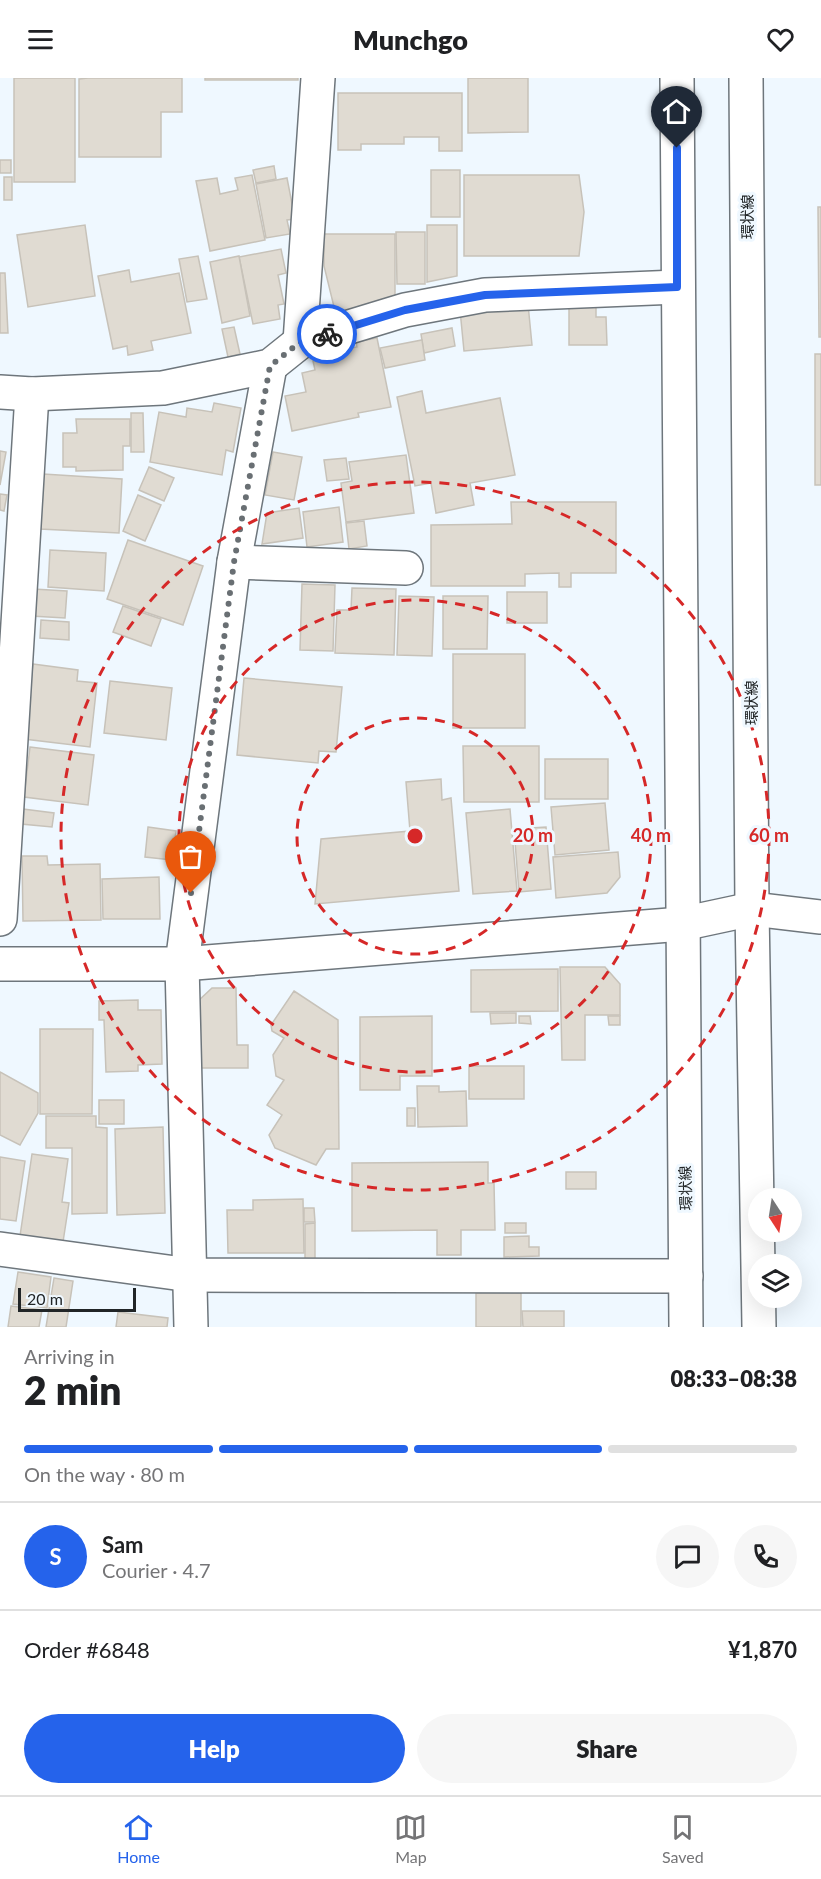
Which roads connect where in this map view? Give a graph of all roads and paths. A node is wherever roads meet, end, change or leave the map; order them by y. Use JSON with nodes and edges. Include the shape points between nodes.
{"nodes":[{"id":1,"x":318,"y":78,"type":"edge"},
{"id":2,"x":677,"y":78,"type":"edge"},
{"id":3,"x":746,"y":78,"type":"edge"},
{"id":4,"x":677,"y":287,"type":"junction"},
{"id":5,"x":300,"y":342,"type":"junction"},
{"id":6,"x":270,"y":366,"type":"junction"},
{"id":7,"x":0,"y":392,"type":"edge"},
{"id":8,"x":32,"y":394,"type":"junction"},
{"id":9,"x":234,"y":562,"type":"junction"},
{"id":10,"x":406,"y":568,"type":"dead end"},
{"id":11,"x":752,"y":909,"type":"junction"},
{"id":12,"x":821,"y":917,"type":"edge"},
{"id":13,"x":0,"y":919,"type":"edge"},
{"id":14,"x":682,"y":924,"type":"junction"},
{"id":15,"x":0,"y":964,"type":"edge"},
{"id":16,"x":182,"y":964,"type":"junction"},
{"id":17,"x":0,"y":1249,"type":"edge"},
{"id":18,"x":190,"y":1275,"type":"junction"},
{"id":19,"x":686,"y":1276,"type":"junction"},
{"id":20,"x":191,"y":1327,"type":"edge"},
{"id":21,"x":686,"y":1327,"type":"edge"},
{"id":22,"x":759,"y":1327,"type":"edge"}],
"edges":[{"from":1,"to":5,"type":"street"},
{"from":2,"to":4,"type":"street","name":"環状線"},
{"from":3,"to":11,"type":"street","name":"環状線"},
{"from":4,"to":5,"type":"street","via":[[485,295],[405,310]]},
{"from":4,"to":14,"type":"street","name":"環状線"},
{"from":5,"to":6,"type":"street"},
{"from":6,"to":8,"type":"street","via":[[163,388]]},
{"from":6,"to":9,"type":"street"},
{"from":7,"to":8,"type":"street"},
{"from":8,"to":13,"type":"street"},
{"from":9,"to":10,"type":"street"},
{"from":9,"to":16,"type":"street"},
{"from":11,"to":12,"type":"street"},
{"from":11,"to":14,"type":"street"},
{"from":11,"to":22,"type":"street","name":"環状線"},
{"from":14,"to":16,"type":"street"},
{"from":14,"to":19,"type":"street","name":"環状線"},
{"from":15,"to":16,"type":"street"},
{"from":16,"to":18,"type":"street"},
{"from":17,"to":18,"type":"street"},
{"from":18,"to":19,"type":"street"},
{"from":18,"to":20,"type":"street"},
{"from":19,"to":21,"type":"street","name":"環状線"}]}
